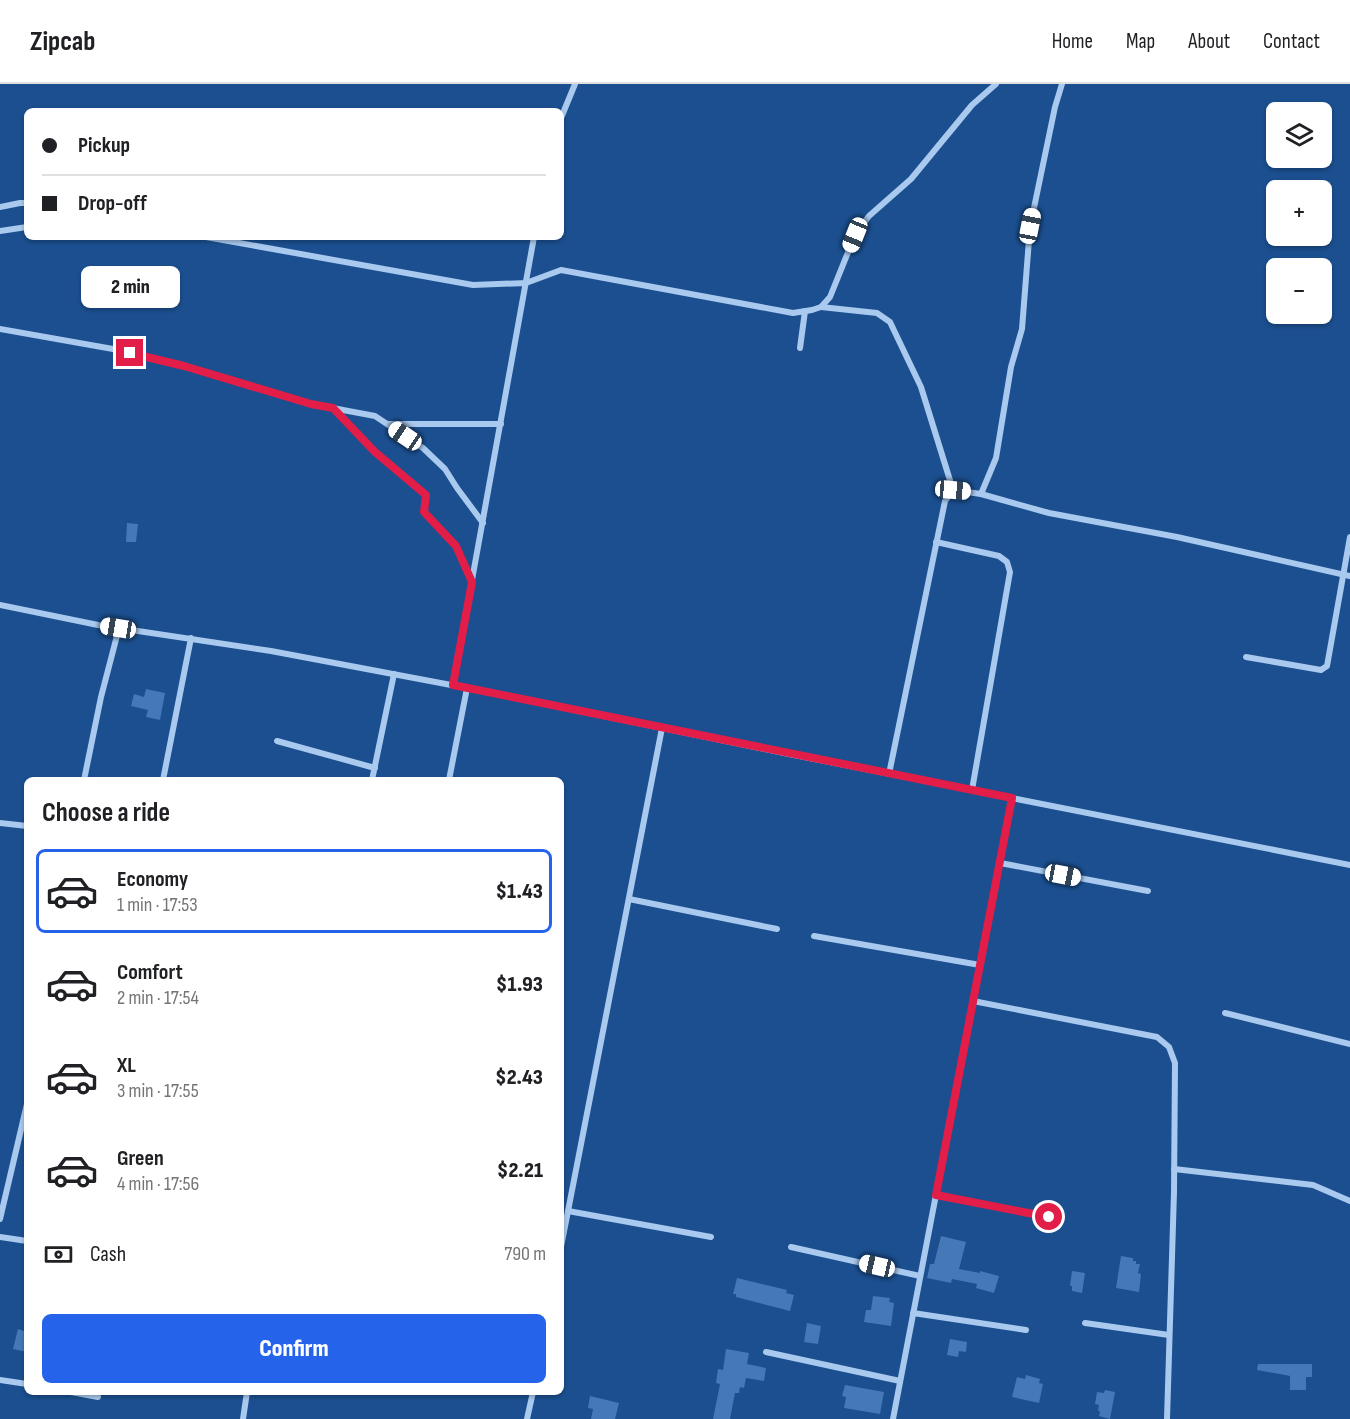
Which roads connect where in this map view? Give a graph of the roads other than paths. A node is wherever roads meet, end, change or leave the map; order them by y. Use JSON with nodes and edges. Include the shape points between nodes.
{"nodes":[{"id":1,"x":574,"y":84,"type":"edge"},
{"id":2,"x":996,"y":84,"type":"edge"},
{"id":3,"x":1062,"y":84,"type":"edge"},
{"id":4,"x":564,"y":110,"type":"edge"},
{"id":5,"x":24,"y":203,"type":"edge"},
{"id":6,"x":1,"y":206,"type":"edge"},
{"id":7,"x":24,"y":227,"type":"edge"},
{"id":8,"x":0,"y":231,"type":"edge"},
{"id":9,"x":223,"y":240,"type":"edge"},
{"id":10,"x":533,"y":240,"type":"edge"},
{"id":11,"x":526,"y":283,"type":"junction"},
{"id":12,"x":821,"y":307,"type":"junction"},
{"id":13,"x":804,"y":311,"type":"junction"},
{"id":14,"x":0,"y":329,"type":"edge"},
{"id":15,"x":800,"y":348,"type":"dead end"},
{"id":16,"x":333,"y":408,"type":"junction"},
{"id":17,"x":388,"y":424,"type":"junction"},
{"id":18,"x":501,"y":424,"type":"junction"},
{"id":19,"x":953,"y":490,"type":"junction"},
{"id":20,"x":981,"y":494,"type":"junction"},
{"id":21,"x":483,"y":523,"type":"junction"},
{"id":22,"x":1350,"y":537,"type":"edge"},
{"id":23,"x":936,"y":542,"type":"junction"},
{"id":24,"x":1347,"y":575,"type":"edge"},
{"id":25,"x":472,"y":582,"type":"junction"},
{"id":26,"x":0,"y":605,"type":"edge"},
{"id":27,"x":118,"y":628,"type":"junction"},
{"id":28,"x":191,"y":638,"type":"junction"},
{"id":29,"x":1246,"y":657,"type":"dead end"},
{"id":30,"x":394,"y":674,"type":"junction"},
{"id":31,"x":453,"y":685,"type":"junction"},
{"id":32,"x":467,"y":688,"type":"junction"},
{"id":33,"x":662,"y":728,"type":"junction"},
{"id":34,"x":277,"y":741,"type":"dead end"},
{"id":35,"x":375,"y":768,"type":"junction"},
{"id":36,"x":889,"y":774,"type":"junction"},
{"id":37,"x":85,"y":777,"type":"edge"},
{"id":38,"x":164,"y":777,"type":"edge"},
{"id":39,"x":373,"y":777,"type":"edge"},
{"id":40,"x":450,"y":777,"type":"edge"},
{"id":41,"x":972,"y":790,"type":"junction"},
{"id":42,"x":1012,"y":798,"type":"junction"},
{"id":43,"x":0,"y":823,"type":"edge"},
{"id":44,"x":24,"y":826,"type":"edge"},
{"id":45,"x":1000,"y":862,"type":"junction"},
{"id":46,"x":1350,"y":865,"type":"edge"},
{"id":47,"x":1148,"y":891,"type":"dead end"},
{"id":48,"x":629,"y":898,"type":"junction"},
{"id":49,"x":777,"y":929,"type":"dead end"},
{"id":50,"x":814,"y":936,"type":"dead end"},
{"id":51,"x":980,"y":965,"type":"junction"},
{"id":52,"x":973,"y":1001,"type":"junction"},
{"id":53,"x":1225,"y":1013,"type":"dead end"},
{"id":54,"x":1350,"y":1044,"type":"edge"},
{"id":55,"x":24,"y":1117,"type":"edge"},
{"id":56,"x":1174,"y":1169,"type":"junction"},
{"id":57,"x":936,"y":1195,"type":"junction"},
{"id":58,"x":1350,"y":1201,"type":"edge"},
{"id":59,"x":568,"y":1211,"type":"junction"},
{"id":60,"x":1049,"y":1217,"type":"dead end"},
{"id":61,"x":0,"y":1219,"type":"edge"},
{"id":62,"x":564,"y":1231,"type":"edge"},
{"id":63,"x":0,"y":1237,"type":"edge"},
{"id":64,"x":711,"y":1237,"type":"dead end"},
{"id":65,"x":24,"y":1241,"type":"edge"},
{"id":66,"x":791,"y":1246,"type":"dead end"},
{"id":67,"x":920,"y":1276,"type":"junction"},
{"id":68,"x":913,"y":1313,"type":"junction"},
{"id":69,"x":1085,"y":1323,"type":"dead end"},
{"id":70,"x":1026,"y":1330,"type":"dead end"},
{"id":71,"x":1169,"y":1335,"type":"junction"},
{"id":72,"x":766,"y":1352,"type":"dead end"},
{"id":73,"x":0,"y":1380,"type":"edge"},
{"id":74,"x":900,"y":1381,"type":"junction"},
{"id":75,"x":24,"y":1384,"type":"edge"},
{"id":76,"x":87,"y":1395,"type":"edge"},
{"id":77,"x":247,"y":1395,"type":"edge"},
{"id":78,"x":532,"y":1395,"type":"edge"},
{"id":79,"x":98,"y":1397,"type":"dead end"},
{"id":80,"x":243,"y":1419,"type":"edge"},
{"id":81,"x":527,"y":1419,"type":"edge"},
{"id":82,"x":892,"y":1419,"type":"edge"},
{"id":83,"x":1167,"y":1419,"type":"edge"}],
"edges":[{"from":1,"to":4,"type":"street"},
{"from":2,"to":12,"type":"street","via":[[972,105],[911,179],[869,216],[855,235],[830,297]]},
{"from":3,"to":20,"type":"street","via":[[1030,226],[1022,329],[1011,367],[996,458]]},
{"from":5,"to":6,"type":"street"},
{"from":7,"to":8,"type":"street"},
{"from":9,"to":11,"type":"street","via":[[473,285]]},
{"from":10,"to":11,"type":"street"},
{"from":11,"to":13,"type":"street","via":[[561,270],[572,271],[793,313]]},
{"from":11,"to":18,"type":"street"},
{"from":12,"to":13,"type":"street"},
{"from":12,"to":19,"type":"street","via":[[877,313],[890,322],[921,387]]},
{"from":13,"to":15,"type":"street"},
{"from":14,"to":16,"type":"street","via":[[113,349]]},
{"from":16,"to":17,"type":"street","via":[[375,417]]},
{"from":16,"to":25,"type":"street","via":[[375,452],[426,495],[424,512],[456,546]]},
{"from":17,"to":18,"type":"street"},
{"from":17,"to":21,"type":"street","via":[[445,469]]},
{"from":18,"to":21,"type":"street"},
{"from":19,"to":20,"type":"street"},
{"from":19,"to":23,"type":"street","via":[[945,501]]},
{"from":20,"to":24,"type":"street","via":[[1049,513]]},
{"from":21,"to":25,"type":"street"},
{"from":22,"to":24,"type":"street"},
{"from":23,"to":36,"type":"street"},
{"from":23,"to":41,"type":"street","via":[[999,556],[1010,572]]},
{"from":24,"to":29,"type":"street","via":[[1327,666],[1321,670]]},
{"from":25,"to":31,"type":"street"},
{"from":26,"to":27,"type":"street"},
{"from":27,"to":28,"type":"street"},
{"from":27,"to":37,"type":"street"},
{"from":28,"to":30,"type":"street"},
{"from":28,"to":38,"type":"street"},
{"from":30,"to":31,"type":"street"},
{"from":30,"to":35,"type":"street"},
{"from":31,"to":32,"type":"street"},
{"from":32,"to":33,"type":"street"},
{"from":32,"to":40,"type":"street"},
{"from":33,"to":36,"type":"street"},
{"from":33,"to":48,"type":"street"},
{"from":34,"to":35,"type":"street"},
{"from":35,"to":39,"type":"street"},
{"from":36,"to":41,"type":"street"},
{"from":41,"to":42,"type":"street"},
{"from":42,"to":45,"type":"street"},
{"from":42,"to":46,"type":"street"},
{"from":43,"to":44,"type":"street"},
{"from":45,"to":47,"type":"street"},
{"from":45,"to":51,"type":"street"},
{"from":48,"to":49,"type":"street"},
{"from":48,"to":59,"type":"street"},
{"from":50,"to":51,"type":"street"},
{"from":51,"to":52,"type":"street"},
{"from":52,"to":56,"type":"street","via":[[1156,1037],[1169,1047],[1175,1063]]},
{"from":52,"to":57,"type":"street"},
{"from":53,"to":54,"type":"street"},
{"from":55,"to":61,"type":"street"},
{"from":56,"to":58,"type":"street","via":[[1313,1185]]},
{"from":56,"to":71,"type":"street"},
{"from":57,"to":60,"type":"street"},
{"from":57,"to":67,"type":"street"},
{"from":59,"to":62,"type":"street"},
{"from":59,"to":64,"type":"street"},
{"from":63,"to":65,"type":"street"},
{"from":66,"to":67,"type":"street"},
{"from":67,"to":68,"type":"street"},
{"from":68,"to":70,"type":"street"},
{"from":68,"to":74,"type":"street"},
{"from":69,"to":71,"type":"street"},
{"from":71,"to":83,"type":"street"},
{"from":72,"to":74,"type":"street"},
{"from":73,"to":75,"type":"street"},
{"from":74,"to":82,"type":"street"},
{"from":76,"to":79,"type":"street"},
{"from":77,"to":80,"type":"street"},
{"from":78,"to":81,"type":"street"}]}
